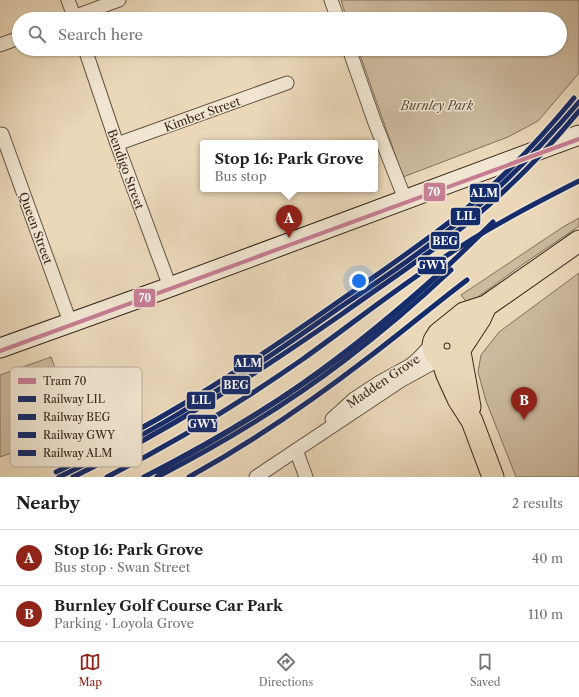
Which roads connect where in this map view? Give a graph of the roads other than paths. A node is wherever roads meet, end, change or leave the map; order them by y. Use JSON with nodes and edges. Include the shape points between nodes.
{"nodes":[{"id":1,"x":68,"y":0,"type":"edge"},
{"id":2,"x":119,"y":0,"type":"edge"},
{"id":3,"x":331,"y":0,"type":"edge"},
{"id":4,"x":71,"y":12,"type":"edge"},
{"id":5,"x":88,"y":12,"type":"edge"},
{"id":6,"x":335,"y":12,"type":"edge"},
{"id":7,"x":12,"y":41,"type":"edge"},
{"id":8,"x":0,"y":45,"type":"edge"},
{"id":9,"x":87,"y":56,"type":"edge"},
{"id":10,"x":351,"y":56,"type":"edge"},
{"id":11,"x":287,"y":83,"type":"dead end"},
{"id":12,"x":2,"y":134,"type":"dead end"},
{"id":13,"x":579,"y":135,"type":"edge"},
{"id":14,"x":117,"y":144,"type":"junction"},
{"id":15,"x":405,"y":199,"type":"junction"},
{"id":16,"x":579,"y":241,"type":"edge"},
{"id":17,"x":170,"y":287,"type":"junction"},
{"id":18,"x":70,"y":322,"type":"junction"},
{"id":19,"x":0,"y":348,"type":"edge"},
{"id":20,"x":446,"y":349,"type":"junction"},
{"id":21,"x":296,"y":450,"type":"junction"},
{"id":22,"x":256,"y":477,"type":"edge"},
{"id":23,"x":306,"y":477,"type":"edge"},
{"id":24,"x":493,"y":477,"type":"edge"}],
"edges":[{"from":1,"to":4,"type":"street"},
{"from":2,"to":5,"type":"street"},
{"from":3,"to":6,"type":"street"},
{"from":7,"to":8,"type":"street"},
{"from":9,"to":14,"type":"street","name":"Bendigo Street"},
{"from":10,"to":15,"type":"street"},
{"from":11,"to":14,"type":"street","name":"Kimber Street"},
{"from":12,"to":18,"type":"street","name":"Queen Street"},
{"from":13,"to":15,"type":"main road"},
{"from":14,"to":17,"type":"street","name":"Bendigo Street"},
{"from":15,"to":17,"type":"main road"},
{"from":16,"to":20,"type":"main road","name":"Madden Grove","via":[[486,306],[464,313]]},
{"from":17,"to":18,"type":"main road"},
{"from":18,"to":19,"type":"main road"},
{"from":20,"to":21,"type":"street","name":"Madden Grove","via":[[418,359],[354,399],[323,429]]},
{"from":20,"to":24,"type":"main road"},
{"from":21,"to":22,"type":"street","name":"Madden Grove"},
{"from":21,"to":23,"type":"street"}]}
